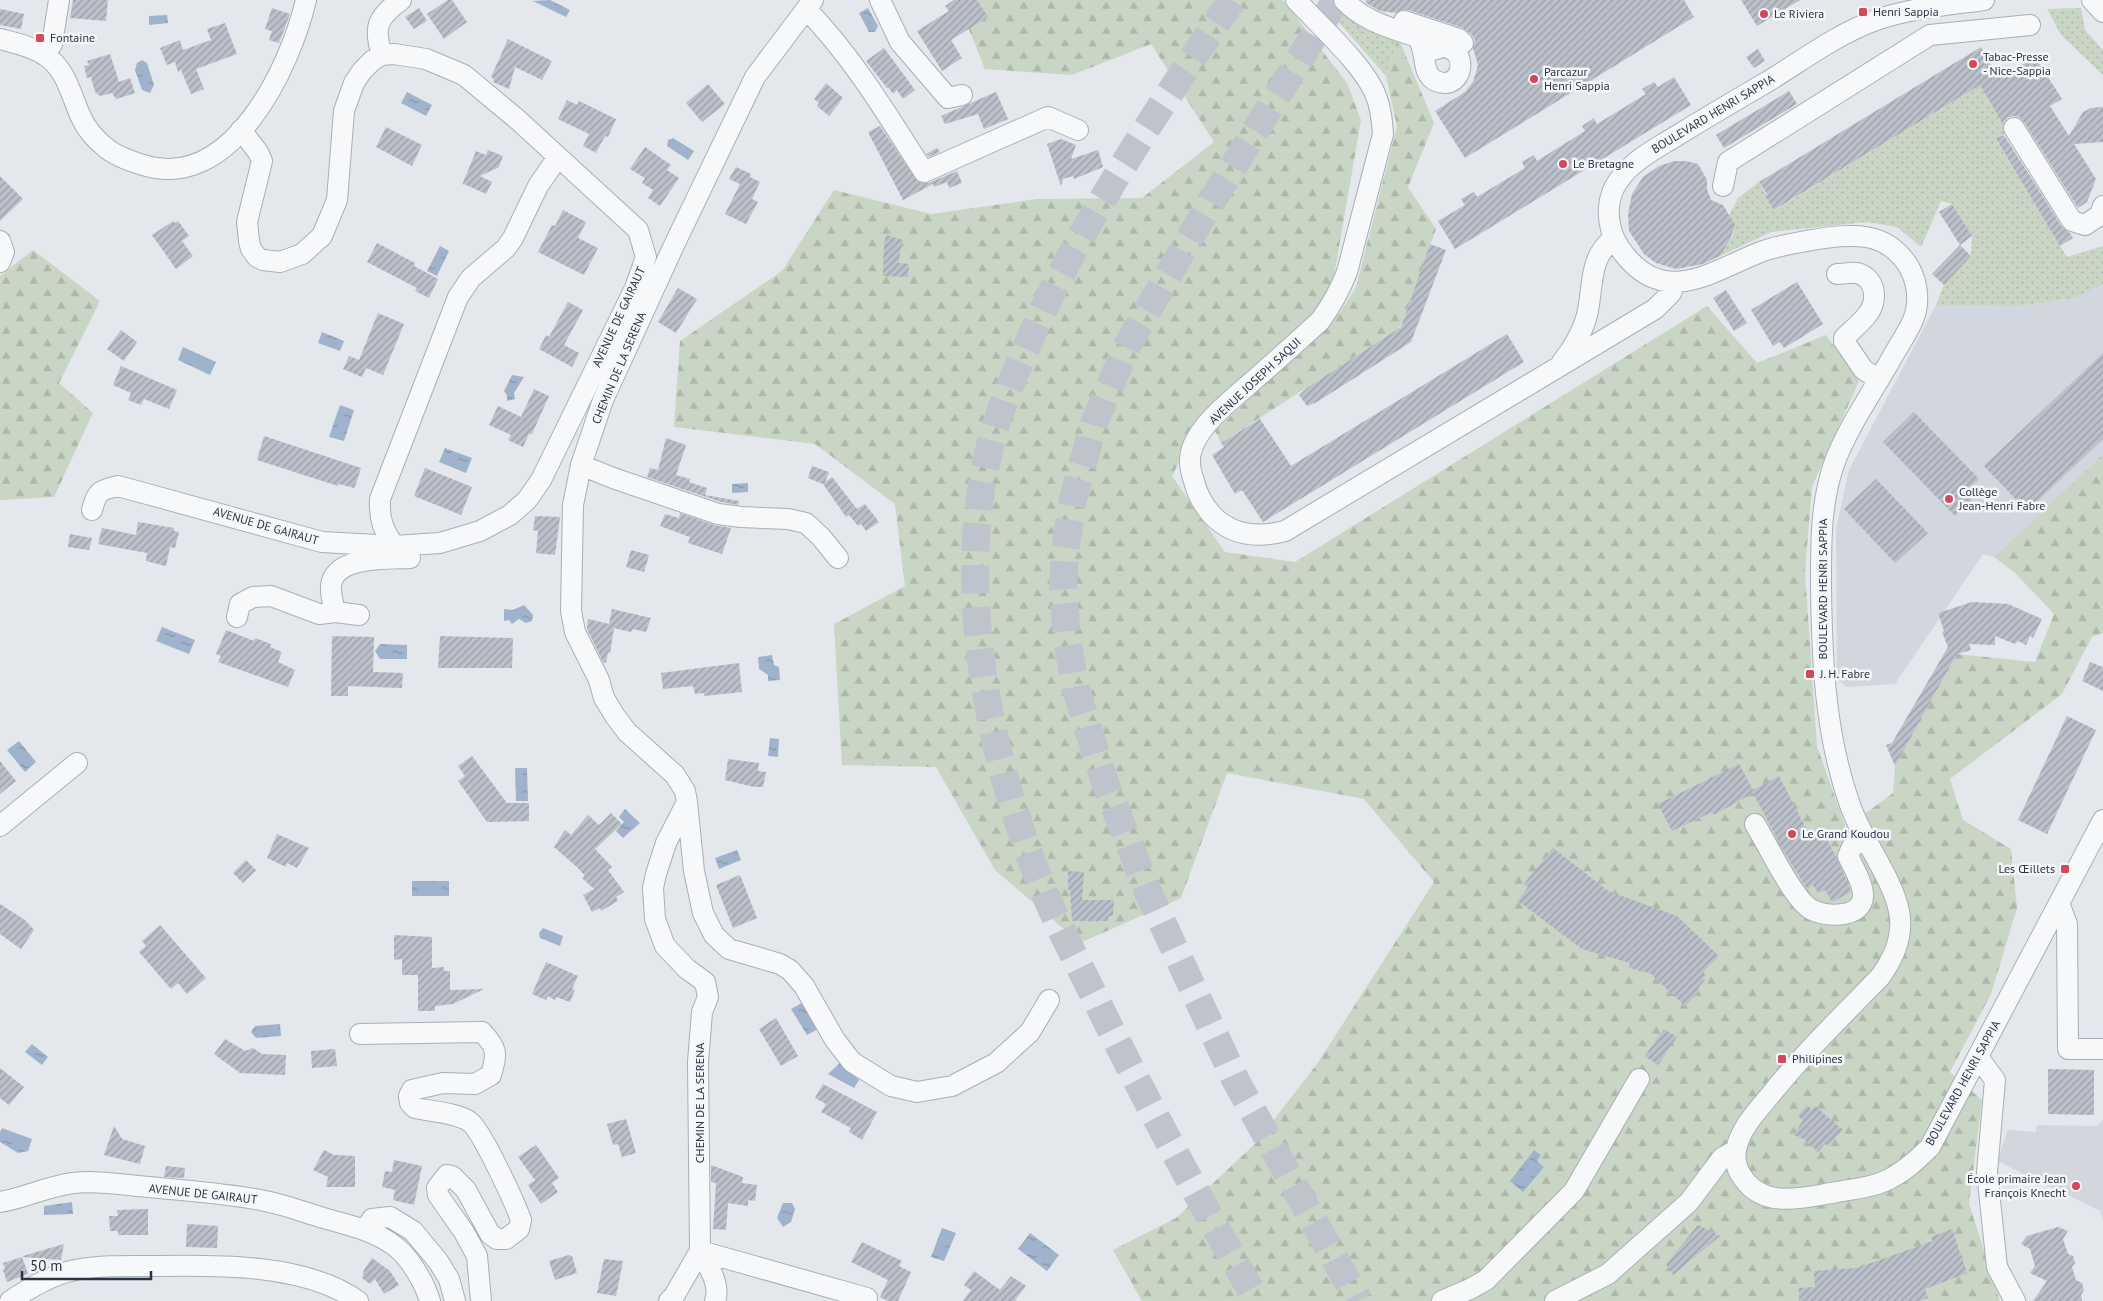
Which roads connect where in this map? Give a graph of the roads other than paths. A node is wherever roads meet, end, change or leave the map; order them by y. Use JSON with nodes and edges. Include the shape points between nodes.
{"nodes":[{"id":1,"x":59,"y":0,"type":"edge"},
{"id":2,"x":306,"y":0,"type":"edge"},
{"id":3,"x":401,"y":0,"type":"edge"},
{"id":4,"x":880,"y":0,"type":"edge"},
{"id":5,"x":1296,"y":0,"type":"edge"},
{"id":6,"x":1307,"y":0,"type":"edge"},
{"id":7,"x":1344,"y":0,"type":"edge"},
{"id":8,"x":1357,"y":0,"type":"edge"},
{"id":9,"x":1984,"y":0,"type":"edge"},
{"id":10,"x":2092,"y":0,"type":"edge"},
{"id":11,"x":1959,"y":2,"type":"edge"},
{"id":12,"x":810,"y":4,"type":"edge"},
{"id":13,"x":2103,"y":12,"type":"edge"},
{"id":14,"x":2030,"y":25,"type":"dead end"},
{"id":15,"x":1322,"y":28,"type":"junction"},
{"id":16,"x":0,"y":40,"type":"edge"},
{"id":17,"x":1433,"y":50,"type":"dead end"},
{"id":18,"x":44,"y":55,"type":"junction"},
{"id":19,"x":382,"y":55,"type":"junction"},
{"id":20,"x":1459,"y":88,"type":"dead end"},
{"id":21,"x":962,"y":95,"type":"dead end"},
{"id":22,"x":2014,"y":128,"type":"dead end"},
{"id":23,"x":241,"y":130,"type":"junction"},
{"id":24,"x":1078,"y":130,"type":"dead end"},
{"id":25,"x":558,"y":157,"type":"junction"},
{"id":26,"x":1723,"y":186,"type":"dead end"},
{"id":27,"x":2103,"y":206,"type":"edge"},
{"id":28,"x":1614,"y":238,"type":"junction"},
{"id":29,"x":0,"y":241,"type":"edge"},
{"id":30,"x":0,"y":262,"type":"edge"},
{"id":31,"x":1838,"y":274,"type":"dead end"},
{"id":32,"x":1675,"y":282,"type":"junction"},
{"id":33,"x":1558,"y":368,"type":"junction"},
{"id":34,"x":1879,"y":380,"type":"junction"},
{"id":35,"x":581,"y":464,"type":"junction"},
{"id":36,"x":92,"y":510,"type":"dead end"},
{"id":37,"x":462,"y":536,"type":"junction"},
{"id":38,"x":394,"y":546,"type":"junction"},
{"id":39,"x":838,"y":558,"type":"dead end"},
{"id":40,"x":335,"y":612,"type":"junction"},
{"id":41,"x":359,"y":615,"type":"dead end"},
{"id":42,"x":237,"y":617,"type":"dead end"},
{"id":43,"x":76,"y":764,"type":"dead end"},
{"id":44,"x":687,"y":802,"type":"junction"},
{"id":45,"x":2103,"y":820,"type":"edge"},
{"id":46,"x":1755,"y":824,"type":"dead end"},
{"id":47,"x":0,"y":826,"type":"edge"},
{"id":48,"x":1865,"y":839,"type":"junction"},
{"id":49,"x":2096,"y":848,"type":"edge"},
{"id":50,"x":2058,"y":903,"type":"junction"},
{"id":51,"x":1049,"y":1000,"type":"dead end"},
{"id":52,"x":360,"y":1034,"type":"dead end"},
{"id":53,"x":2103,"y":1049,"type":"edge"},
{"id":54,"x":1978,"y":1057,"type":"junction"},
{"id":55,"x":1639,"y":1080,"type":"dead end"},
{"id":56,"x":1736,"y":1150,"type":"junction"},
{"id":57,"x":0,"y":1202,"type":"edge"},
{"id":58,"x":365,"y":1230,"type":"junction"},
{"id":59,"x":700,"y":1251,"type":"junction"},
{"id":60,"x":867,"y":1298,"type":"dead end"},
{"id":61,"x":10,"y":1301,"type":"edge"},
{"id":62,"x":358,"y":1301,"type":"edge"},
{"id":63,"x":430,"y":1301,"type":"edge"},
{"id":64,"x":455,"y":1301,"type":"edge"},
{"id":65,"x":480,"y":1301,"type":"edge"},
{"id":66,"x":669,"y":1301,"type":"edge"},
{"id":67,"x":715,"y":1301,"type":"edge"},
{"id":68,"x":1442,"y":1301,"type":"edge"},
{"id":69,"x":1555,"y":1301,"type":"edge"},
{"id":70,"x":2015,"y":1301,"type":"edge"}],
"edges":[{"from":1,"to":18,"type":"street","via":[[52,44]]},
{"from":2,"to":23,"type":"street","via":[[288,58],[274,86]]},
{"from":3,"to":19,"type":"street","via":[[380,20],[378,41]]},
{"from":4,"to":21,"type":"street","via":[[900,42],[922,69],[948,98]]},
{"from":5,"to":15,"type":"street","name":"AVENUE JOSEPH SAQUI"},
{"from":6,"to":15,"type":"street","name":"AVENUE JOSEPH SAQUI"},
{"from":7,"to":17,"type":"street","via":[[1373,22],[1417,37],[1426,71],[1433,80],[1443,83],[1454,80],[1462,63],[1456,52],[1445,46]]},
{"from":8,"to":20,"type":"street","via":[[1379,13],[1459,39],[1468,48],[1472,70]]},
{"from":9,"to":11,"type":"street","name":"BOULEVARD HENRI SAPPIA"},
{"from":10,"to":13,"type":"street"},
{"from":11,"to":28,"type":"street","name":"BOULEVARD HENRI SAPPIA","via":[[1901,12],[1844,35],[1644,156],[1632,165],[1614,189],[1609,206]]},
{"from":12,"to":24,"type":"street","via":[[924,172],[1048,118]]},
{"from":12,"to":35,"type":"street","name":"CHEMIN DE LA SERENA","via":[[755,77],[603,400]]},
{"from":14,"to":26,"type":"street","via":[[1930,35],[1728,162]]},
{"from":15,"to":33,"type":"street","name":"AVENUE JOSEPH SAQUI","via":[[1362,72],[1376,94],[1383,134],[1341,289],[1320,321],[1214,416],[1194,444],[1190,461],[1196,491],[1205,507],[1218,522],[1232,530],[1253,536],[1285,531]]},
{"from":16,"to":18,"type":"street","via":[[26,46]]},
{"from":18,"to":23,"type":"street","via":[[67,80],[80,116],[91,133],[106,148],[127,160],[166,170],[183,168],[212,157]]},
{"from":19,"to":23,"type":"street","via":[[373,60],[354,83],[344,111],[337,200],[322,236],[302,254],[280,262],[257,257],[251,249],[248,222],[262,161]]},
{"from":19,"to":25,"type":"street","name":"AVENUE DE GAIRAUT","via":[[426,59],[464,75]]},
{"from":22,"to":27,"type":"street","via":[[2072,221],[2085,225],[2100,215]]},
{"from":25,"to":37,"type":"street","name":"AVENUE DE GAIRAUT","via":[[638,230],[646,257],[635,288],[541,480],[527,500],[510,515],[480,531]]},
{"from":25,"to":38,"type":"street","via":[[538,186],[506,248],[471,278],[458,297],[380,499],[380,517]]},
{"from":28,"to":32,"type":"street","name":"BOULEVARD HENRI SAPPIA","via":[[1624,254],[1646,274]]},
{"from":28,"to":33,"type":"street","via":[[1597,255],[1587,317]]},
{"from":29,"to":30,"type":"street","via":[[4,252]]},
{"from":31,"to":34,"type":"street","via":[[1856,273],[1867,278],[1873,286],[1875,295],[1871,309],[1844,341],[1863,370]]},
{"from":32,"to":33,"type":"street","name":"AVENUE JOSEPH SAQUI","via":[[1671,293],[1655,309]]},
{"from":32,"to":34,"type":"street","name":"BOULEVARD HENRI SAPPIA","via":[[1693,281],[1763,251],[1798,242],[1858,235],[1890,246],[1912,272],[1918,288],[1917,304],[1914,319]]},
{"from":34,"to":48,"type":"street","name":"BOULEVARD HENRI SAPPIA","via":[[1835,463],[1823,503],[1820,544],[1826,704],[1842,779]]},
{"from":35,"to":39,"type":"street","via":[[718,514],[788,519],[806,524],[821,536]]},
{"from":35,"to":44,"type":"street","name":"CHEMIN DE LA SERENA","via":[[573,505],[570,611],[575,632],[615,716],[627,732],[675,775],[685,791]]},
{"from":36,"to":38,"type":"street","name":"AVENUE DE GAIRAUT","via":[[96,495],[104,489],[118,486],[322,542]]},
{"from":37,"to":38,"type":"street","name":"AVENUE DE GAIRAUT","via":[[440,543]]},
{"from":37,"to":40,"type":"street","via":[[437,556],[352,563],[338,571],[332,582]]},
{"from":40,"to":41,"type":"street"},
{"from":40,"to":42,"type":"street","via":[[319,614],[270,596],[253,597],[240,604]]},
{"from":43,"to":47,"type":"street"},
{"from":44,"to":51,"type":"street","via":[[694,871],[703,913],[714,935],[729,950],[780,964],[790,970],[804,986],[834,1040],[852,1062],[891,1086],[917,1092],[952,1086],[996,1063],[1030,1032]]},
{"from":44,"to":59,"type":"street","name":"CHEMIN DE LA SERENA","via":[[666,843],[653,888],[655,919],[665,946],[705,982],[708,997],[702,1012],[698,1062]]},
{"from":45,"to":49,"type":"street","name":"BOULEVARD HENRI SAPPIA"},
{"from":46,"to":48,"type":"street","via":[[1799,898],[1810,909],[1826,914],[1839,915],[1856,910],[1861,904],[1863,890],[1848,856],[1852,847]]},
{"from":48,"to":56,"type":"street","name":"BOULEVARD HENRI SAPPIA","via":[[1900,912],[1897,946],[1890,963],[1796,1063],[1752,1116]]},
{"from":49,"to":50,"type":"street","name":"BOULEVARD HENRI SAPPIA"},
{"from":50,"to":53,"type":"street","via":[[2067,924],[2068,1049]]},
{"from":50,"to":54,"type":"street","name":"BOULEVARD HENRI SAPPIA"},
{"from":52,"to":65,"type":"street","via":[[482,1032],[494,1044],[496,1059],[491,1075],[475,1084],[442,1083],[412,1090],[409,1096],[414,1108],[471,1122],[481,1134],[521,1220],[518,1228],[506,1239],[496,1239],[490,1234],[466,1190],[452,1176],[447,1175],[437,1188],[438,1195],[477,1256]]},
{"from":54,"to":56,"type":"street","name":"BOULEVARD HENRI SAPPIA","via":[[1930,1147],[1915,1162],[1884,1182],[1788,1200],[1774,1199],[1759,1194],[1747,1184],[1735,1163]]},
{"from":54,"to":70,"type":"street","via":[[1995,1080],[1987,1172],[1997,1266]]},
{"from":55,"to":68,"type":"street","via":[[1574,1191],[1486,1280]]},
{"from":56,"to":69,"type":"street","via":[[1722,1158],[1689,1202],[1608,1274]]},
{"from":57,"to":58,"type":"street","name":"AVENUE DE GAIRAUT","via":[[73,1182],[101,1183],[258,1199]]},
{"from":58,"to":63,"type":"street","name":"AVENUE DE GAIRAUT","via":[[398,1248],[425,1285]]},
{"from":58,"to":64,"type":"street","via":[[372,1219],[390,1217],[413,1231],[449,1279]]},
{"from":59,"to":60,"type":"street"},
{"from":59,"to":66,"type":"street"},
{"from":59,"to":67,"type":"street","via":[[716,1282]]},
{"from":61,"to":62,"type":"street","via":[[31,1287],[73,1270],[102,1266],[190,1266],[237,1267],[286,1274],[316,1281]]}]}
